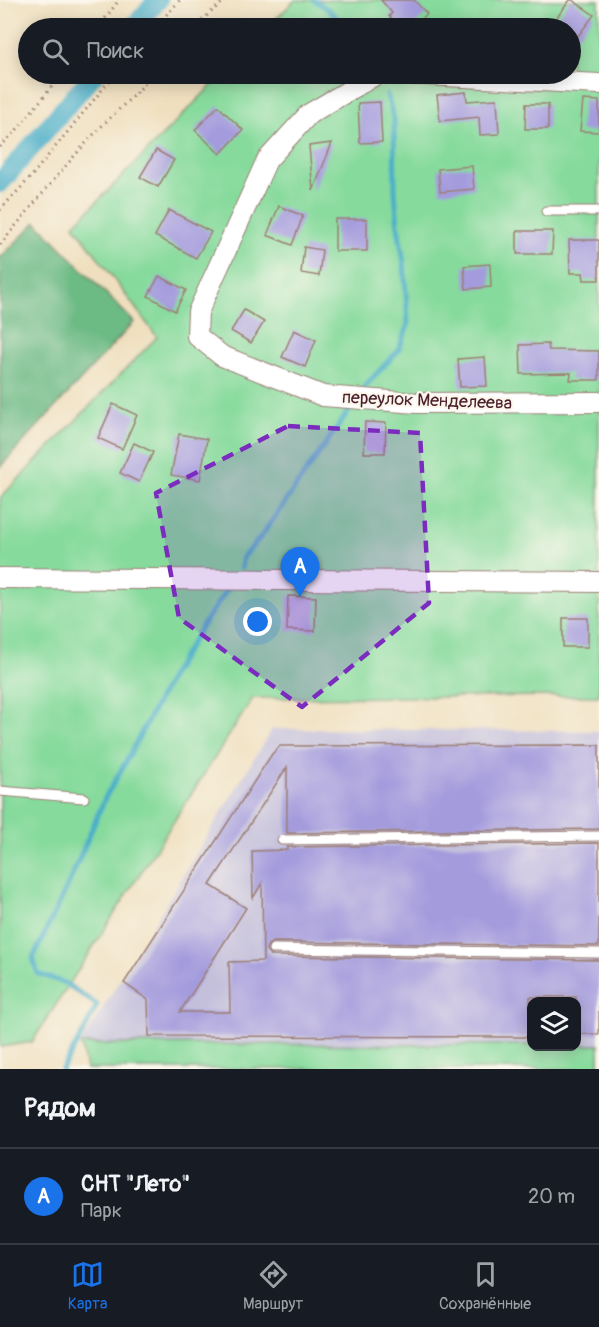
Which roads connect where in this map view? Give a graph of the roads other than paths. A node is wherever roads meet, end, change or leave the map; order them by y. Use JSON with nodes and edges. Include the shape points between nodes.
{"nodes":[{"id":1,"x":581,"y":83,"type":"edge"},
{"id":2,"x":360,"y":84,"type":"edge"},
{"id":3,"x":599,"y":84,"type":"edge"},
{"id":4,"x":546,"y":211,"type":"dead end"},
{"id":5,"x":599,"y":211,"type":"edge"},
{"id":6,"x":599,"y":402,"type":"edge"},
{"id":7,"x":0,"y":578,"type":"edge"},
{"id":8,"x":599,"y":582,"type":"edge"},
{"id":9,"x":0,"y":791,"type":"edge"},
{"id":10,"x":84,"y":798,"type":"dead end"},
{"id":11,"x":599,"y":836,"type":"edge"},
{"id":12,"x":282,"y":840,"type":"dead end"},
{"id":13,"x":273,"y":950,"type":"dead end"},
{"id":14,"x":599,"y":953,"type":"edge"}],
"edges":[{"from":1,"to":3,"type":"street"},
{"from":2,"to":6,"type":"street","name":"переулок Менделеева","via":[[309,114],[267,160],[198,312],[197,336],[222,356],[323,396],[417,403]]},
{"from":4,"to":5,"type":"lane"},
{"from":7,"to":8,"type":"street"},
{"from":9,"to":10,"type":"lane"},
{"from":11,"to":12,"type":"lane"},
{"from":13,"to":14,"type":"lane"}]}
